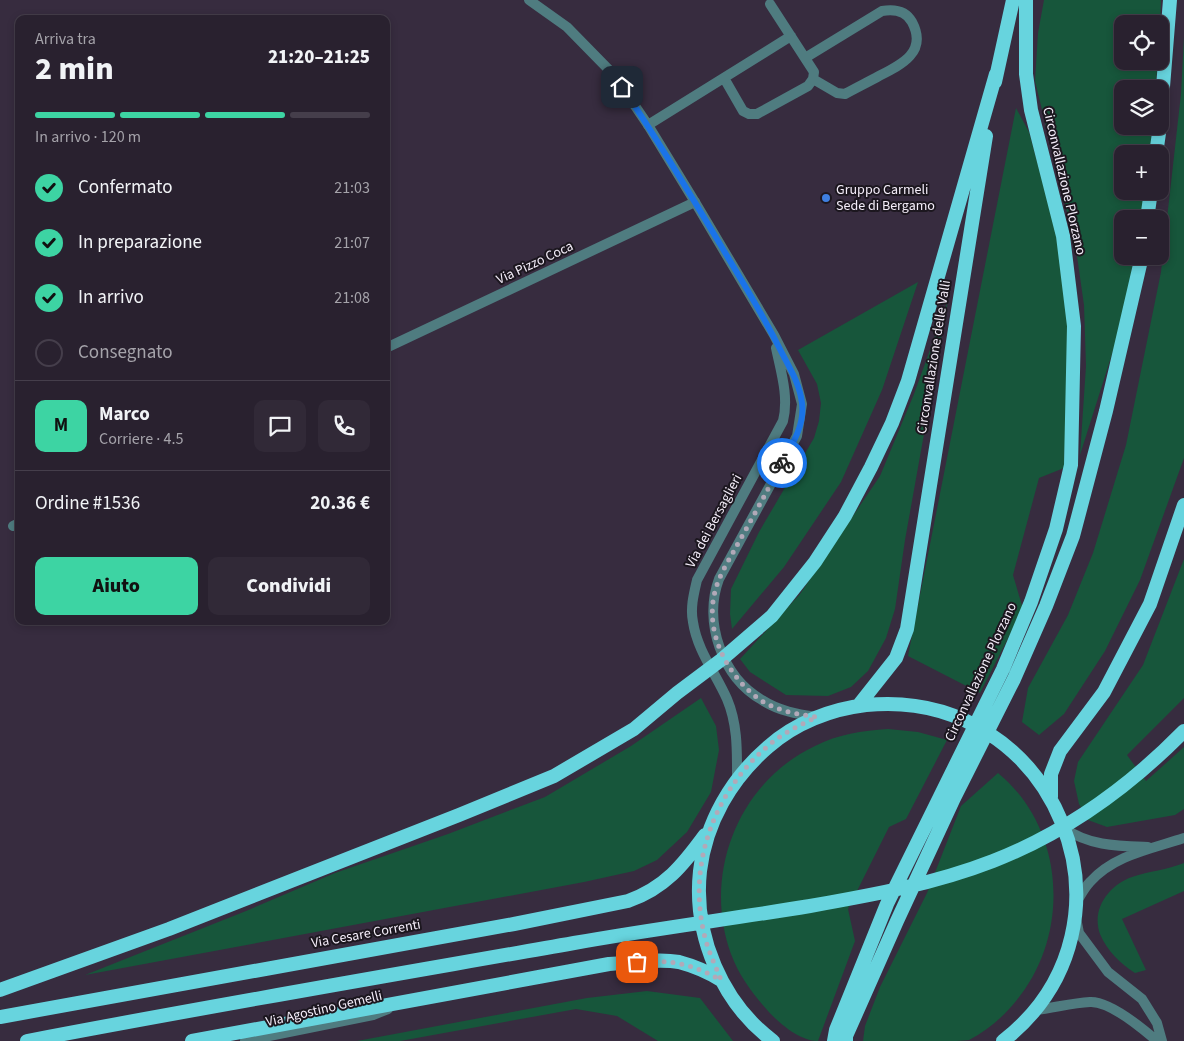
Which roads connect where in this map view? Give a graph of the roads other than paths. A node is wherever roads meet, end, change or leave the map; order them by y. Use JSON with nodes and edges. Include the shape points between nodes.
{"nodes":[{"id":1,"x":529,"y":0,"type":"edge"},
{"id":2,"x":1013,"y":0,"type":"edge"},
{"id":3,"x":1026,"y":0,"type":"edge"},
{"id":4,"x":1170,"y":0,"type":"edge"},
{"id":5,"x":770,"y":4,"type":"dead end"},
{"id":6,"x":892,"y":5,"type":"edge"},
{"id":7,"x":791,"y":36,"type":"junction"},
{"id":8,"x":804,"y":58,"type":"junction"},
{"id":9,"x":996,"y":74,"type":"junction"},
{"id":10,"x":724,"y":78,"type":"junction"},
{"id":11,"x":813,"y":79,"type":"junction"},
{"id":12,"x":1164,"y":80,"type":"edge"},
{"id":13,"x":648,"y":125,"type":"junction"},
{"id":14,"x":695,"y":202,"type":"junction"},
{"id":15,"x":1140,"y":265,"type":"edge"},
{"id":16,"x":774,"y":335,"type":"junction"},
{"id":17,"x":390,"y":346,"type":"edge"},
{"id":18,"x":1184,"y":505,"type":"edge"},
{"id":19,"x":858,"y":706,"type":"junction"},
{"id":20,"x":817,"y":717,"type":"junction"},
{"id":21,"x":1184,"y":731,"type":"edge"},
{"id":22,"x":737,"y":779,"type":"junction"},
{"id":23,"x":1051,"y":798,"type":"junction"},
{"id":24,"x":1064,"y":828,"type":"junction"},
{"id":25,"x":710,"y":829,"type":"junction"},
{"id":26,"x":1184,"y":838,"type":"edge"},
{"id":27,"x":1152,"y":847,"type":"junction"},
{"id":28,"x":1076,"y":908,"type":"junction"},
{"id":29,"x":721,"y":980,"type":"junction"},
{"id":30,"x":0,"y":990,"type":"edge"},
{"id":31,"x":408,"y":1001,"type":"junction"},
{"id":32,"x":1035,"y":1010,"type":"junction"},
{"id":33,"x":0,"y":1017,"type":"edge"},
{"id":34,"x":770,"y":1040,"type":"edge"},
{"id":35,"x":27,"y":1041,"type":"edge"},
{"id":36,"x":192,"y":1041,"type":"edge"},
{"id":37,"x":245,"y":1041,"type":"edge"},
{"id":38,"x":834,"y":1041,"type":"edge"},
{"id":39,"x":846,"y":1041,"type":"edge"},
{"id":40,"x":1003,"y":1041,"type":"edge"},
{"id":41,"x":1157,"y":1041,"type":"edge"},
{"id":42,"x":1162,"y":1041,"type":"edge"}],
"edges":[{"from":1,"to":13,"type":"street","name":"Via dei Bersaglieri","via":[[567,27],[614,75]]},
{"from":2,"to":9,"type":"highway","name":"Circonvallazione delle Valli"},
{"from":3,"to":38,"type":"highway","name":"Circonvallazione Plorzano","via":[[1028,92],[1063,236],[1074,326],[1071,465],[1056,529],[1031,602],[1003,669],[888,904]]},
{"from":4,"to":12,"type":"highway"},
{"from":5,"to":7,"type":"street"},
{"from":6,"to":8,"type":"street"},
{"from":6,"to":11,"type":"street","via":[[911,20],[916,30],[913,53],[904,63],[845,94]]},
{"from":7,"to":8,"type":"street"},
{"from":7,"to":10,"type":"street"},
{"from":8,"to":11,"type":"street","via":[[814,72]]},
{"from":9,"to":19,"type":"highway","name":"Circonvallazione delle Valli","via":[[907,630],[896,658]]},
{"from":9,"to":30,"type":"highway","via":[[908,381],[892,423],[845,516],[815,562],[772,616],[634,729],[554,776],[169,929]]},
{"from":10,"to":11,"type":"street","via":[[743,111],[750,114],[757,114],[808,86]]},
{"from":10,"to":13,"type":"street"},
{"from":13,"to":14,"type":"street","name":"Via dei Bersaglieri"},
{"from":14,"to":16,"type":"street","name":"Via dei Bersaglieri"},
{"from":14,"to":17,"type":"street","name":"Via Pizzo Coca"},
{"from":15,"to":39,"type":"highway","via":[[1073,536],[1014,678],[901,912]]},
{"from":16,"to":20,"type":"street","name":"Via dei Bersaglieri","via":[[797,383],[802,404],[801,420],[797,436],[719,579],[713,614],[717,641],[726,663],[747,688],[760,700],[777,708]]},
{"from":16,"to":22,"type":"street","name":"Via dei Bersaglieri","via":[[785,396],[783,421],[697,580],[693,599],[692,621],[699,643],[733,718]]},
{"from":18,"to":23,"type":"highway","via":[[1150,604],[1104,692],[1060,751],[1051,774]]},
{"from":19,"to":20,"type":"highway"},
{"from":19,"to":23,"type":"highway","via":[[918,706],[946,713],[986,732],[1018,757]]},
{"from":20,"to":22,"type":"highway","via":[[775,741],[754,758]]},
{"from":21,"to":35,"type":"highway","via":[[1121,787],[1057,831],[961,873],[849,900],[642,931]]},
{"from":22,"to":25,"type":"highway"},
{"from":23,"to":24,"type":"highway"},
{"from":24,"to":27,"type":"street","via":[[1076,837],[1099,844]]},
{"from":24,"to":28,"type":"highway","via":[[1073,856]]},
{"from":25,"to":29,"type":"highway","via":[[702,859],[699,902],[706,940]]},
{"from":25,"to":33,"type":"highway","name":"Via Cesare Correnti","via":[[689,857],[658,887],[628,900],[514,924]]},
{"from":26,"to":27,"type":"street"},
{"from":27,"to":28,"type":"street","via":[[1118,861],[1102,872],[1090,882]]},
{"from":28,"to":32,"type":"highway","via":[[1069,943],[1058,973]]},
{"from":28,"to":42,"type":"street","via":[[1079,933],[1108,972],[1142,999],[1157,1023]]},
{"from":29,"to":31,"type":"highway","via":[[677,962],[651,961],[609,964]]},
{"from":29,"to":34,"type":"highway","via":[[745,1015]]},
{"from":31,"to":36,"type":"highway"},
{"from":31,"to":37,"type":"street","name":"Via Agostino Gemelli","via":[[373,1015]]},
{"from":32,"to":40,"type":"highway"},
{"from":32,"to":41,"type":"street","via":[[1092,1002],[1117,1011],[1140,1025]]}]}
